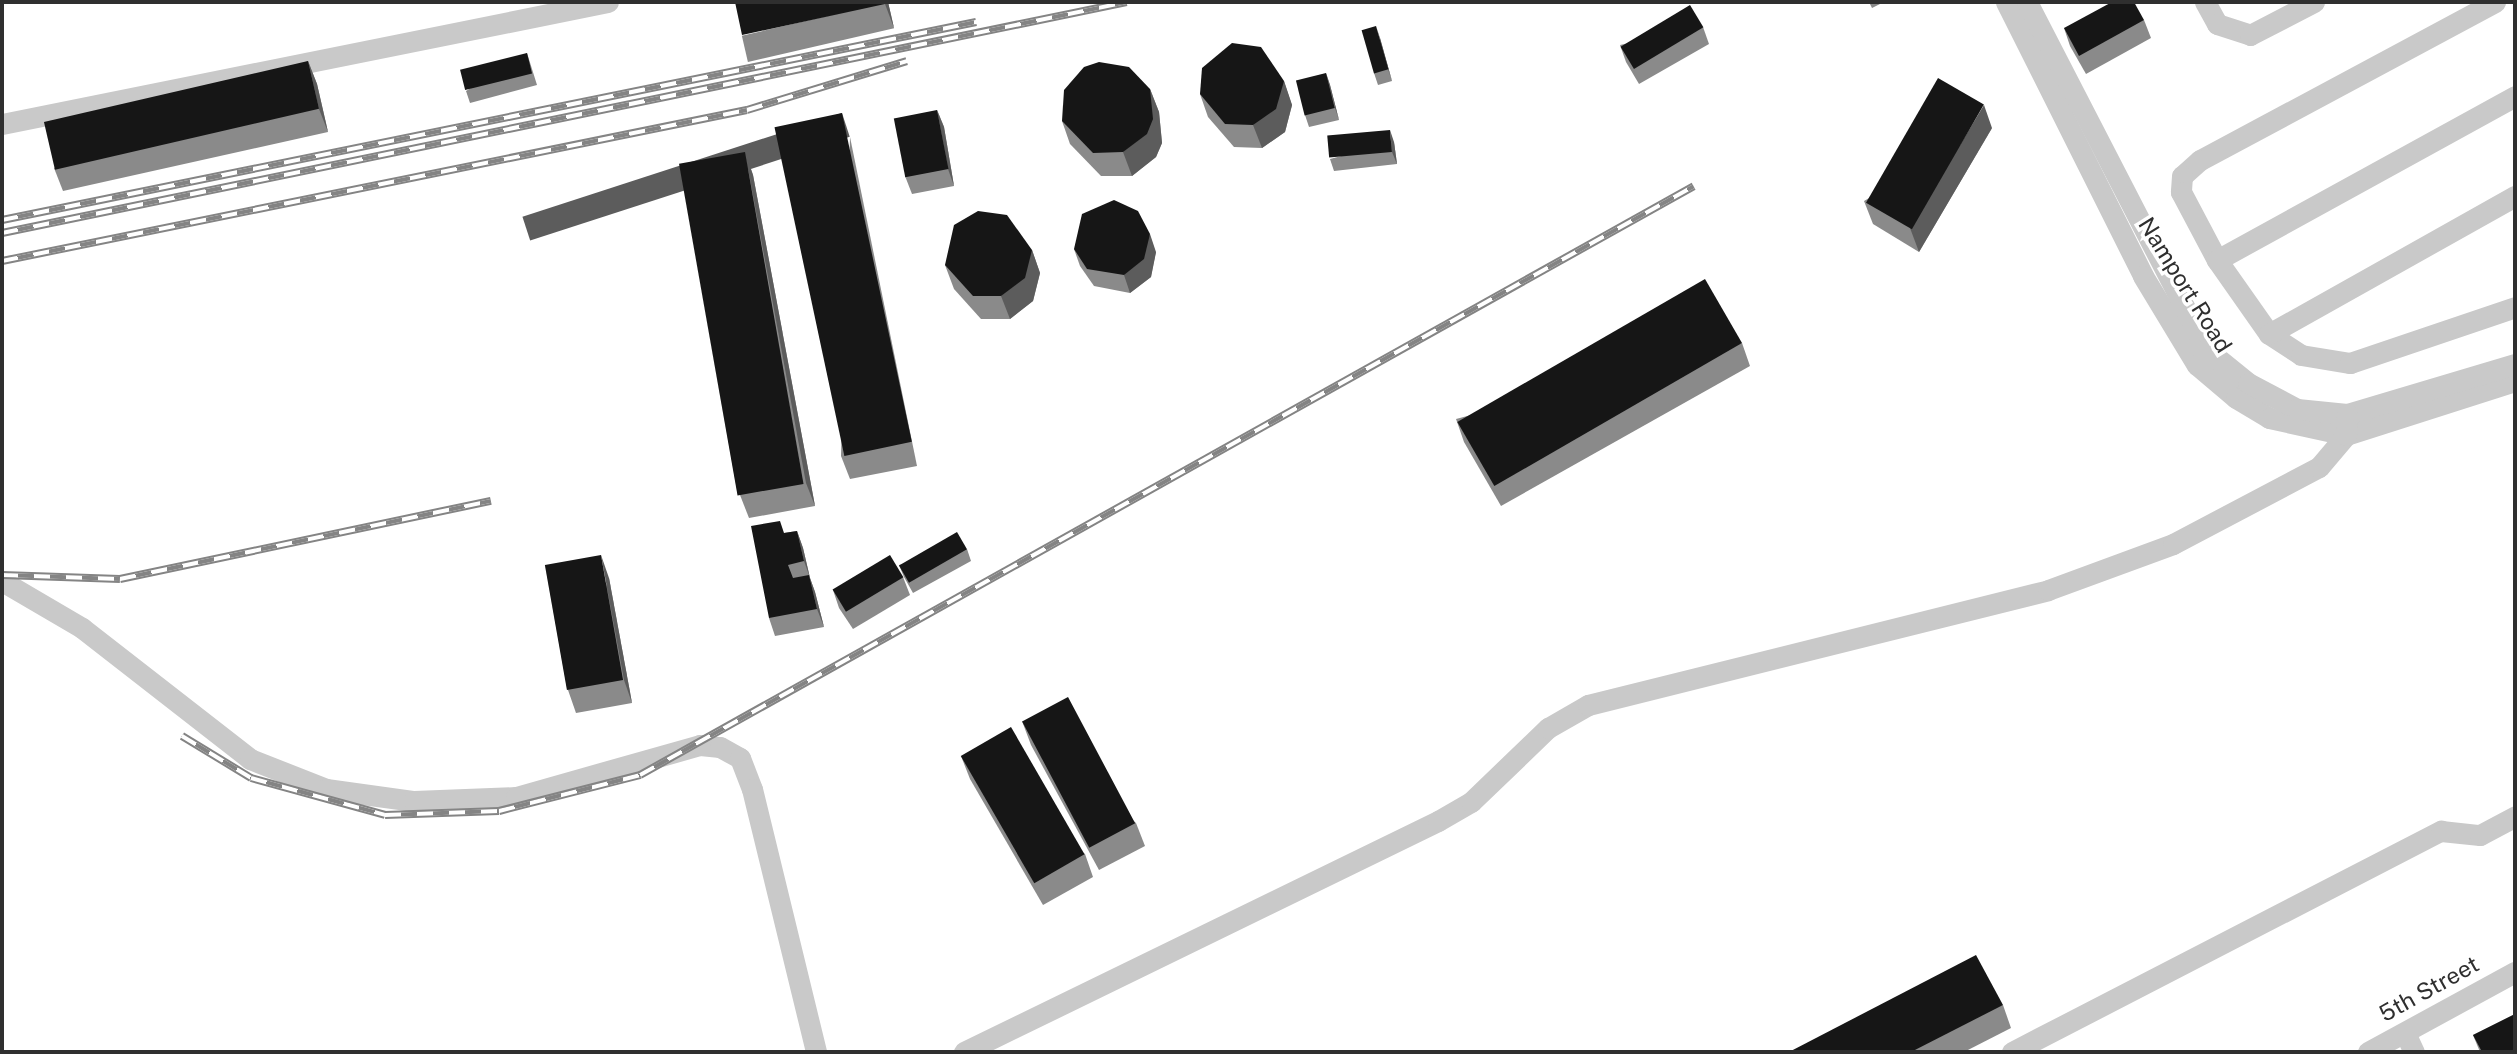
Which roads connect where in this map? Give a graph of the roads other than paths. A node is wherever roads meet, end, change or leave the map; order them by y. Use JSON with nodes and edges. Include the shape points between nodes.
{"nodes":[{"id":1,"x":608,"y":2,"type":"edge"},
{"id":2,"x":2006,"y":2,"type":"edge"},
{"id":3,"x":2027,"y":2,"type":"edge"},
{"id":4,"x":2205,"y":2,"type":"edge"},
{"id":5,"x":2314,"y":2,"type":"edge"},
{"id":6,"x":2495,"y":2,"type":"edge"},
{"id":7,"x":2515,"y":96,"type":"edge"},
{"id":8,"x":2,"y":124,"type":"edge"},
{"id":9,"x":2515,"y":197,"type":"edge"},
{"id":10,"x":2217,"y":260,"type":"junction"},
{"id":11,"x":2515,"y":307,"type":"edge"},
{"id":12,"x":2269,"y":334,"type":"junction"},
{"id":13,"x":2515,"y":364,"type":"edge"},
{"id":14,"x":2515,"y":382,"type":"edge"},
{"id":15,"x":2346,"y":425,"type":"junction"},
{"id":16,"x":2,"y":581,"type":"edge"},
{"id":17,"x":2515,"y":816,"type":"edge"},
{"id":18,"x":2515,"y":972,"type":"edge"},
{"id":19,"x":2404,"y":1033,"type":"junction"},
{"id":20,"x":816,"y":1052,"type":"edge"},
{"id":21,"x":964,"y":1052,"type":"edge"},
{"id":22,"x":2012,"y":1052,"type":"edge"},
{"id":23,"x":2368,"y":1052,"type":"edge"},
{"id":24,"x":2414,"y":1052,"type":"edge"}],
"edges":[{"from":1,"to":8,"type":"street"},
{"from":2,"to":15,"type":"street","name":"Namport Road","via":[[2057,113],[2197,365],[2269,418]]},
{"from":3,"to":15,"type":"street","via":[[2206,349],[2248,383],[2297,409]]},
{"from":4,"to":5,"type":"street","via":[[2217,24],[2249,35]]},
{"from":6,"to":10,"type":"street","via":[[2182,176],[2181,192]]},
{"from":7,"to":10,"type":"street"},
{"from":9,"to":12,"type":"street"},
{"from":10,"to":12,"type":"street"},
{"from":11,"to":12,"type":"street","via":[[2350,363],[2301,355]]},
{"from":13,"to":15,"type":"street"},
{"from":14,"to":15,"type":"street","name":"Namport Road"},
{"from":15,"to":21,"type":"street","via":[[2319,467],[2172,544],[2048,590],[1588,705],[1548,728],[1471,802],[1438,821]]},
{"from":16,"to":20,"type":"street","via":[[82,628],[250,759],[326,789],[414,801],[516,797],[700,745],[720,747],[740,758],[752,789]]},
{"from":17,"to":22,"type":"street","via":[[2480,835],[2441,831]]},
{"from":18,"to":19,"type":"street","name":"5th Street"},
{"from":19,"to":23,"type":"street","name":"5th Street"},
{"from":19,"to":24,"type":"street"}]}
